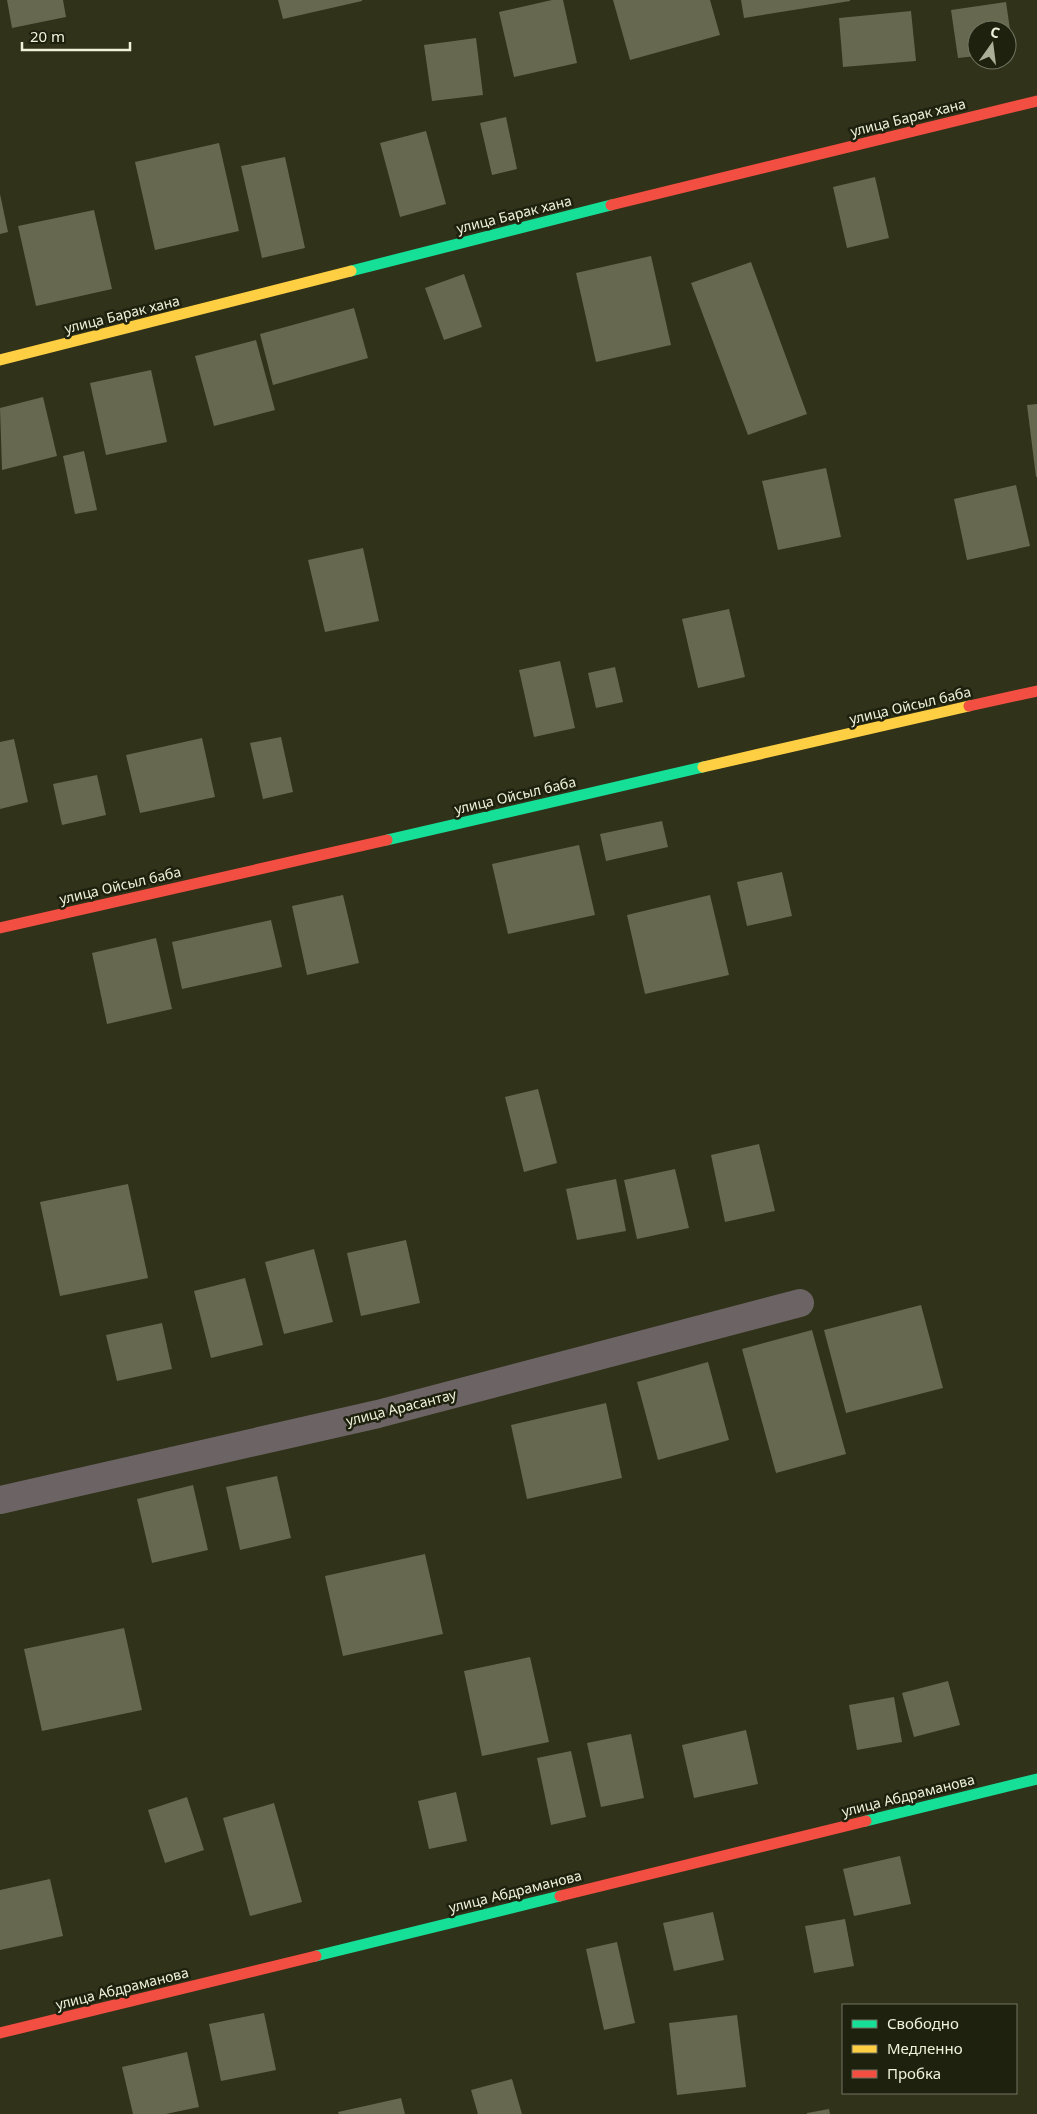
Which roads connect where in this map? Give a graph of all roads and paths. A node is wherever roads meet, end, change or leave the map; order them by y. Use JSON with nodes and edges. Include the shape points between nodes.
{"nodes":[{"id":1,"x":1037,"y":101,"type":"edge"},
{"id":2,"x":0,"y":360,"type":"edge"},
{"id":3,"x":1037,"y":691,"type":"edge"},
{"id":4,"x":0,"y":928,"type":"edge"},
{"id":5,"x":800,"y":1303,"type":"dead end"},
{"id":6,"x":0,"y":1500,"type":"edge"},
{"id":7,"x":1037,"y":1779,"type":"edge"},
{"id":8,"x":0,"y":2033,"type":"edge"}],
"edges":[{"from":1,"to":2,"type":"street","name":"улица Барак хана"},
{"from":3,"to":4,"type":"street","name":"улица Ойсыл баба"},
{"from":5,"to":6,"type":"street","name":"улица Арасантау","via":[[378,1414]]},
{"from":7,"to":8,"type":"street","name":"улица Абдраманова"}]}
